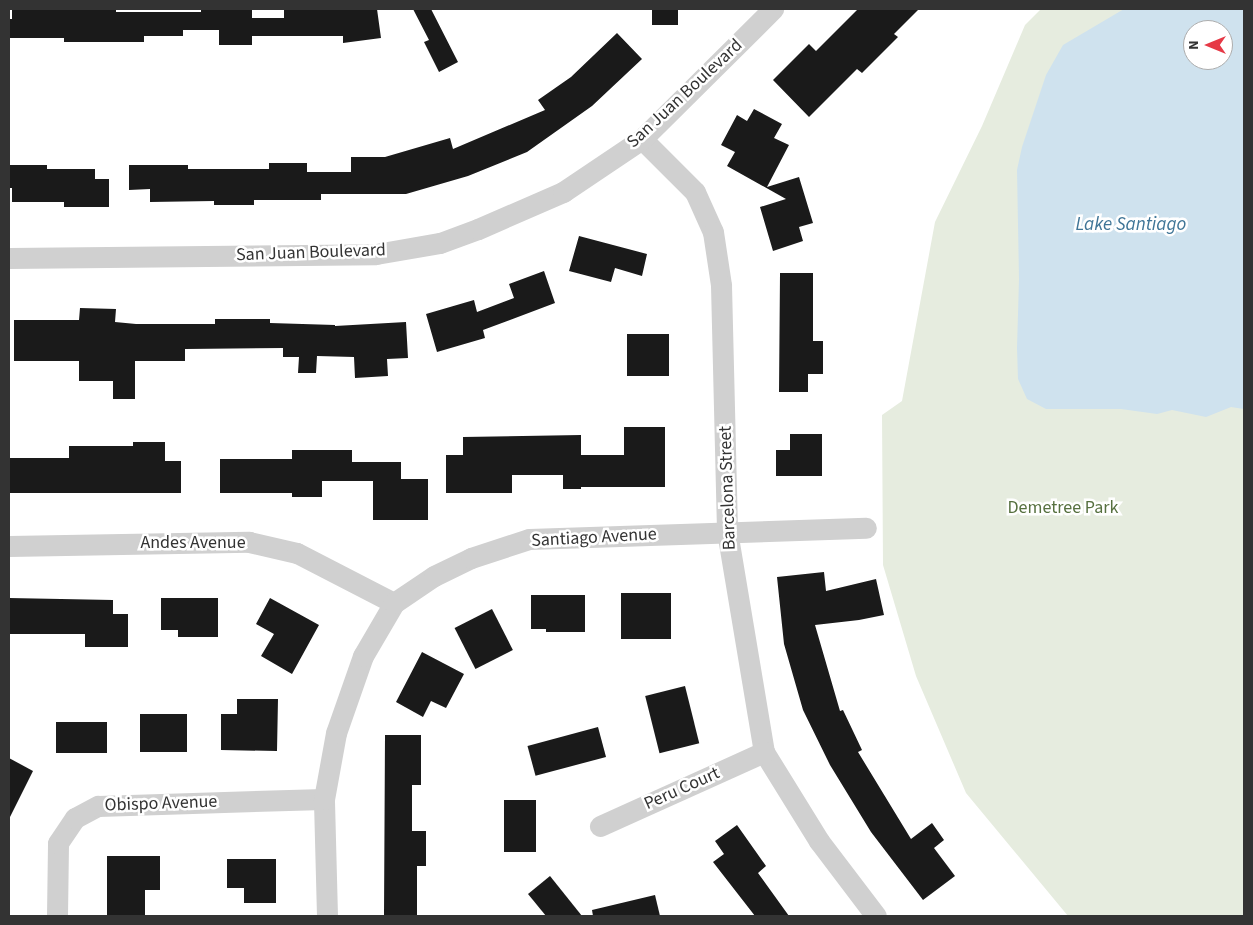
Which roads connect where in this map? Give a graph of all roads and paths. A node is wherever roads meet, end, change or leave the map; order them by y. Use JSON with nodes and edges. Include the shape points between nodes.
{"nodes":[{"id":1,"x":773,"y":9,"type":"edge"},
{"id":2,"x":642,"y":139,"type":"junction"},
{"id":3,"x":9,"y":258,"type":"edge"},
{"id":4,"x":866,"y":528,"type":"dead end"},
{"id":5,"x":726,"y":531,"type":"junction"},
{"id":6,"x":9,"y":546,"type":"edge"},
{"id":7,"x":394,"y":603,"type":"junction"},
{"id":8,"x":764,"y":752,"type":"junction"},
{"id":9,"x":324,"y":799,"type":"junction"},
{"id":10,"x":600,"y":826,"type":"dead end"},
{"id":11,"x":57,"y":916,"type":"edge"},
{"id":12,"x":327,"y":916,"type":"edge"},
{"id":13,"x":876,"y":916,"type":"edge"}],
"edges":[{"from":1,"to":2,"type":"street","name":"San Juan Boulevard"},
{"from":2,"to":3,"type":"street","name":"San Juan Boulevard","via":[[563,192],[440,243],[376,254]]},
{"from":2,"to":5,"type":"street","name":"Barcelona Street","via":[[695,192],[713,232],[721,285]]},
{"from":4,"to":5,"type":"street","name":"Santiago Avenue"},
{"from":5,"to":7,"type":"street","name":"Santiago Avenue","via":[[529,539],[471,558],[434,576]]},
{"from":5,"to":8,"type":"street","name":"Barcelona Street"},
{"from":6,"to":7,"type":"street","name":"Andes Avenue","via":[[249,542],[296,553]]},
{"from":7,"to":9,"type":"street","name":"Santiago Avenue","via":[[363,656],[336,733]]},
{"from":8,"to":10,"type":"street","name":"Peru Court"},
{"from":8,"to":13,"type":"street","name":"Barcelona Street","via":[[819,842]]},
{"from":9,"to":11,"type":"street","name":"Obispo Avenue","via":[[98,806],[75,818],[58,843]]},
{"from":9,"to":12,"type":"street","name":"Santiago Avenue"}]}
